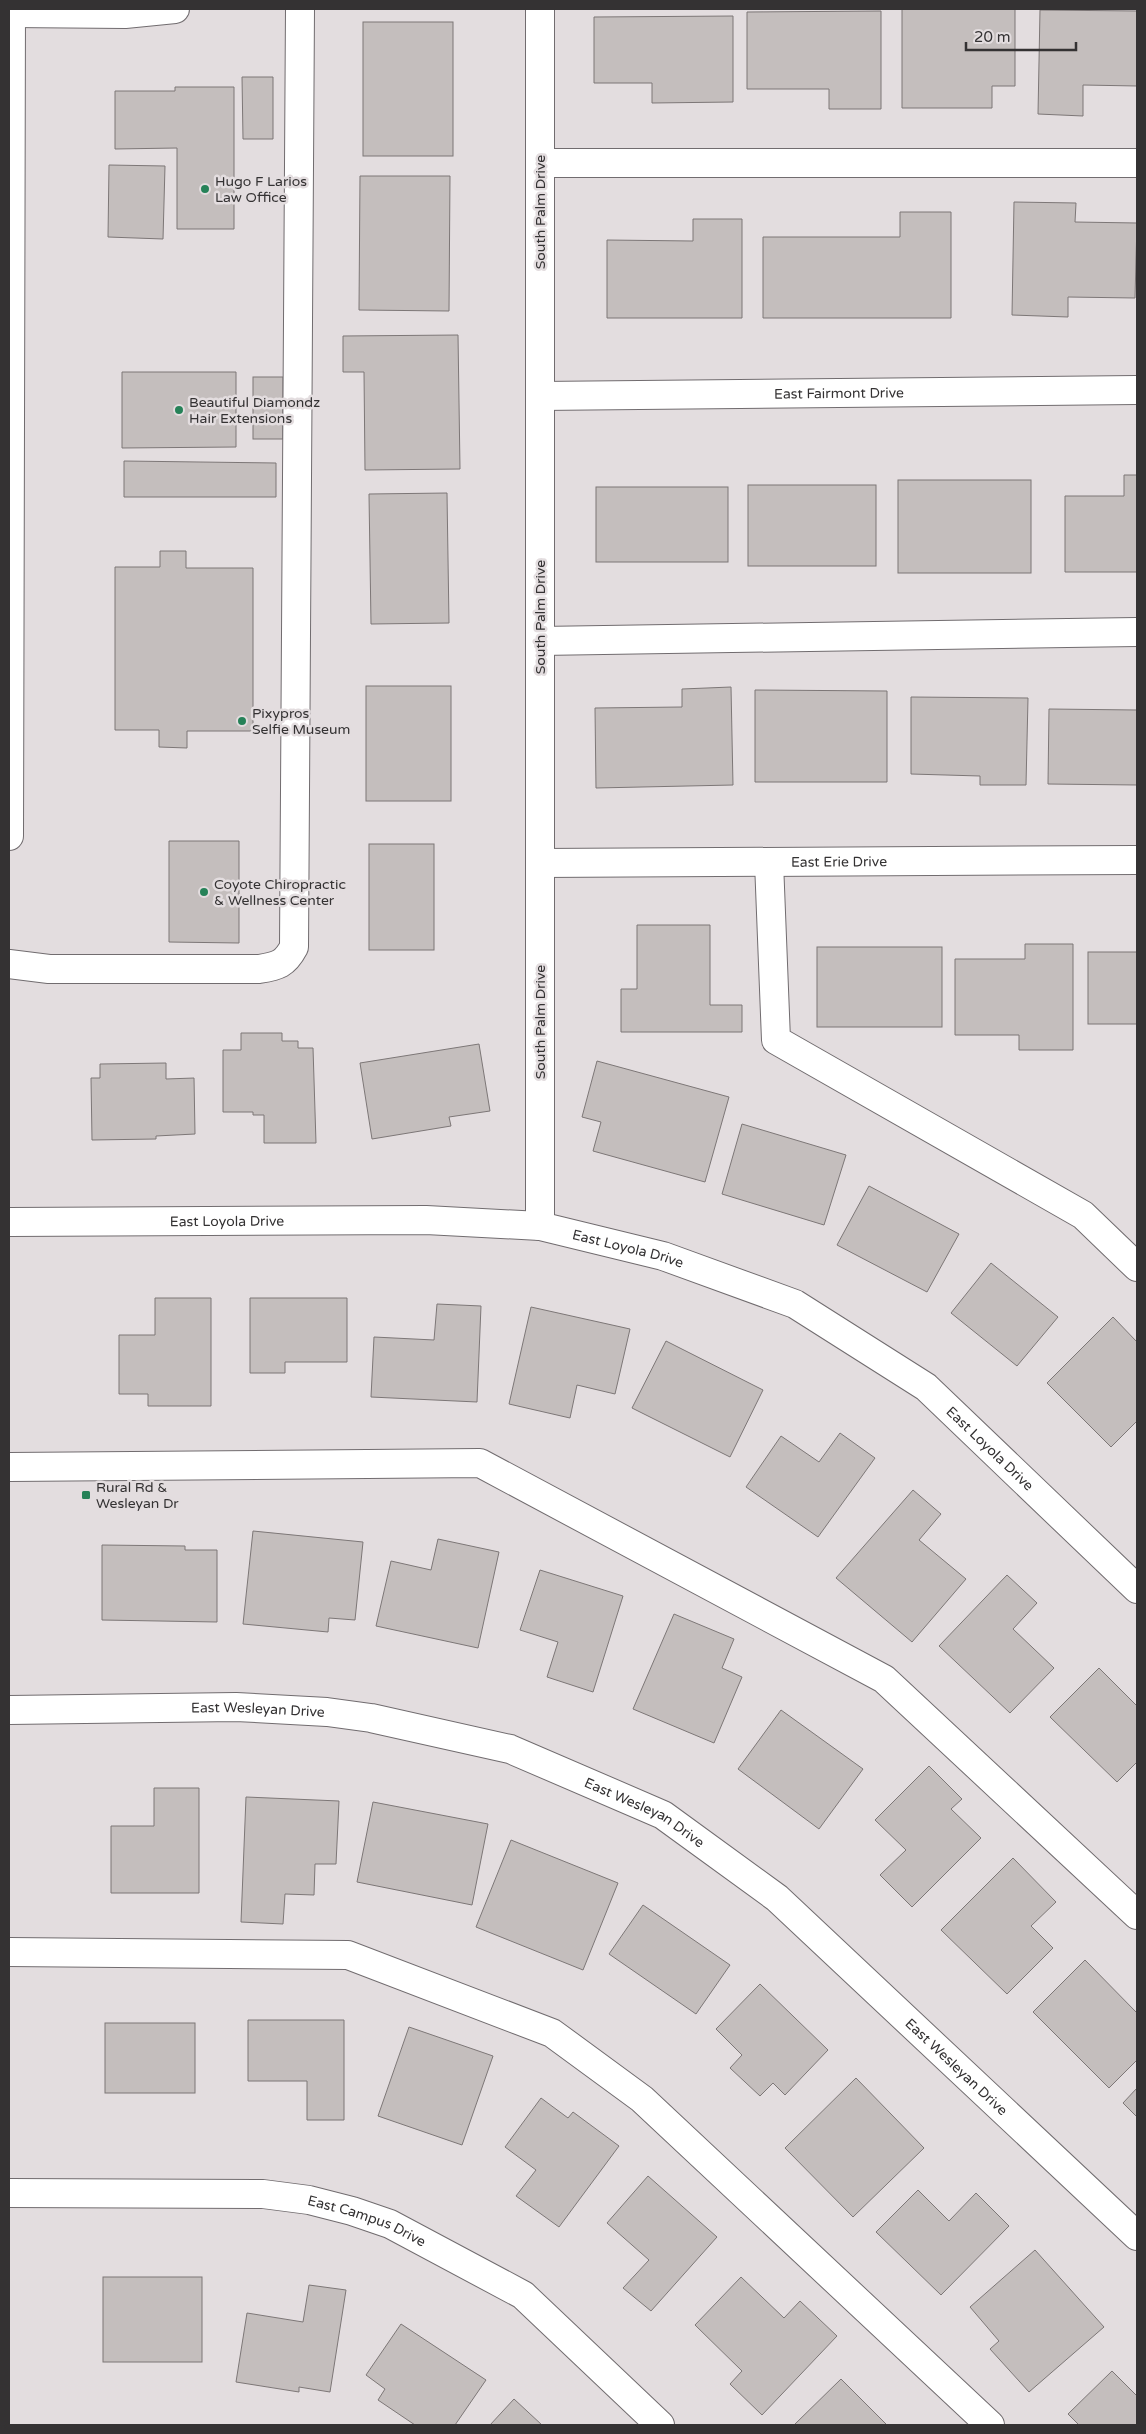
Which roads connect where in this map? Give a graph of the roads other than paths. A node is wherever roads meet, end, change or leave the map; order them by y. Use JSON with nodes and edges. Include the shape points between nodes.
{"nodes":[{"id":1,"x":175,"y":9,"type":"edge"},
{"id":2,"x":300,"y":9,"type":"edge"},
{"id":3,"x":540,"y":9,"type":"edge"},
{"id":4,"x":11,"y":11,"type":"edge"},
{"id":5,"x":540,"y":163,"type":"junction"},
{"id":6,"x":1137,"y":163,"type":"edge"},
{"id":7,"x":1137,"y":390,"type":"edge"},
{"id":8,"x":540,"y":396,"type":"junction"},
{"id":9,"x":1137,"y":632,"type":"edge"},
{"id":10,"x":540,"y":640,"type":"junction"},
{"id":11,"x":9,"y":836,"type":"edge"},
{"id":12,"x":1137,"y":860,"type":"edge"},
{"id":13,"x":768,"y":862,"type":"junction"},
{"id":14,"x":540,"y":863,"type":"junction"},
{"id":15,"x":9,"y":964,"type":"edge"},
{"id":16,"x":9,"y":1222,"type":"edge"},
{"id":17,"x":540,"y":1226,"type":"junction"},
{"id":18,"x":1137,"y":1267,"type":"edge"},
{"id":19,"x":9,"y":1468,"type":"edge"},
{"id":20,"x":1137,"y":1589,"type":"edge"},
{"id":21,"x":9,"y":1710,"type":"edge"},
{"id":22,"x":1137,"y":1915,"type":"edge"},
{"id":23,"x":9,"y":1952,"type":"edge"},
{"id":24,"x":9,"y":2193,"type":"edge"},
{"id":25,"x":1137,"y":2236,"type":"edge"},
{"id":26,"x":660,"y":2425,"type":"edge"},
{"id":27,"x":990,"y":2425,"type":"edge"}],
"edges":[{"from":1,"to":4,"type":"street","via":[[126,14]]},
{"from":2,"to":15,"type":"street","via":[[294,947],[287,959],[275,966],[259,969],[49,969]]},
{"from":3,"to":5,"type":"street","name":"South Palm Drive"},
{"from":4,"to":11,"type":"street"},
{"from":5,"to":6,"type":"street"},
{"from":5,"to":8,"type":"street","name":"South Palm Drive"},
{"from":7,"to":8,"type":"street","name":"East Fairmont Drive"},
{"from":8,"to":10,"type":"street","name":"South Palm Drive"},
{"from":9,"to":10,"type":"street"},
{"from":10,"to":14,"type":"street","name":"South Palm Drive"},
{"from":12,"to":13,"type":"street","name":"East Erie Drive"},
{"from":13,"to":14,"type":"street","name":"East Erie Drive"},
{"from":13,"to":18,"type":"street","via":[[776,1040],[1083,1215]]},
{"from":14,"to":17,"type":"street","name":"South Palm Drive"},
{"from":16,"to":17,"type":"street","name":"East Loyola Drive","via":[[426,1220]]},
{"from":17,"to":20,"type":"street","name":"East Loyola Drive","via":[[663,1256],[795,1304],[926,1387]]},
{"from":19,"to":22,"type":"street","via":[[480,1463],[884,1679]]},
{"from":21,"to":25,"type":"street","name":"East Wesleyan Drive","via":[[236,1707],[371,1718],[510,1749],[663,1814],[777,1898]]},
{"from":23,"to":27,"type":"street","via":[[348,1955],[552,2033],[642,2099]]},
{"from":24,"to":26,"type":"street","name":"East Campus Drive","via":[[263,2194],[309,2200],[390,2224],[523,2295]]}]}
